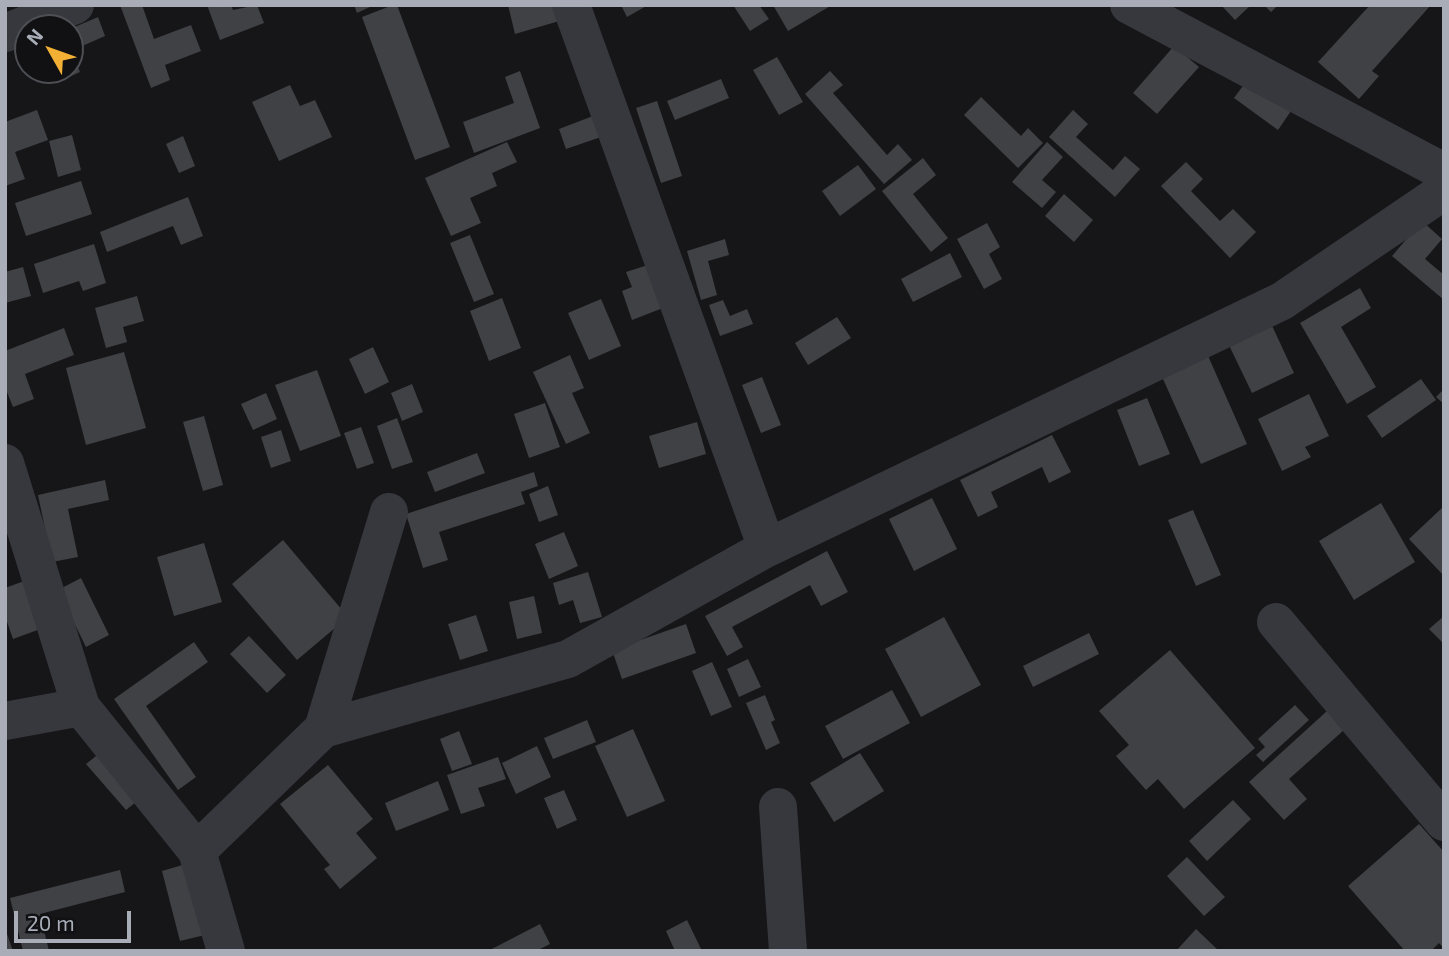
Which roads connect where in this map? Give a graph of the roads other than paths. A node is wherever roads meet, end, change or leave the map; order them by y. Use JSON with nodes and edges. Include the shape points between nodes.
{"nodes":[{"id":1,"x":75,"y":5,"type":"edge"},
{"id":2,"x":571,"y":5,"type":"edge"},
{"id":3,"x":1129,"y":5,"type":"edge"},
{"id":4,"x":5,"y":33,"type":"edge"},
{"id":5,"x":1444,"y":172,"type":"edge"},
{"id":6,"x":1444,"y":191,"type":"edge"},
{"id":7,"x":5,"y":463,"type":"edge"},
{"id":8,"x":389,"y":512,"type":"dead end"},
{"id":9,"x":767,"y":548,"type":"junction"},
{"id":10,"x":1276,"y":622,"type":"dead end"},
{"id":11,"x":81,"y":707,"type":"junction"},
{"id":12,"x":5,"y":721,"type":"edge"},
{"id":13,"x":323,"y":729,"type":"junction"},
{"id":14,"x":778,"y":807,"type":"dead end"},
{"id":15,"x":1444,"y":822,"type":"edge"},
{"id":16,"x":197,"y":851,"type":"junction"},
{"id":17,"x":226,"y":951,"type":"edge"},
{"id":18,"x":788,"y":951,"type":"edge"}],
"edges":[{"from":1,"to":4,"type":"street"},
{"from":2,"to":9,"type":"street"},
{"from":3,"to":5,"type":"street"},
{"from":6,"to":9,"type":"street","via":[[1282,301]]},
{"from":7,"to":11,"type":"street"},
{"from":8,"to":13,"type":"street"},
{"from":9,"to":13,"type":"street","via":[[568,659]]},
{"from":10,"to":15,"type":"street"},
{"from":11,"to":12,"type":"street"},
{"from":11,"to":16,"type":"street"},
{"from":13,"to":16,"type":"street"},
{"from":14,"to":18,"type":"street"},
{"from":16,"to":17,"type":"street"}]}
